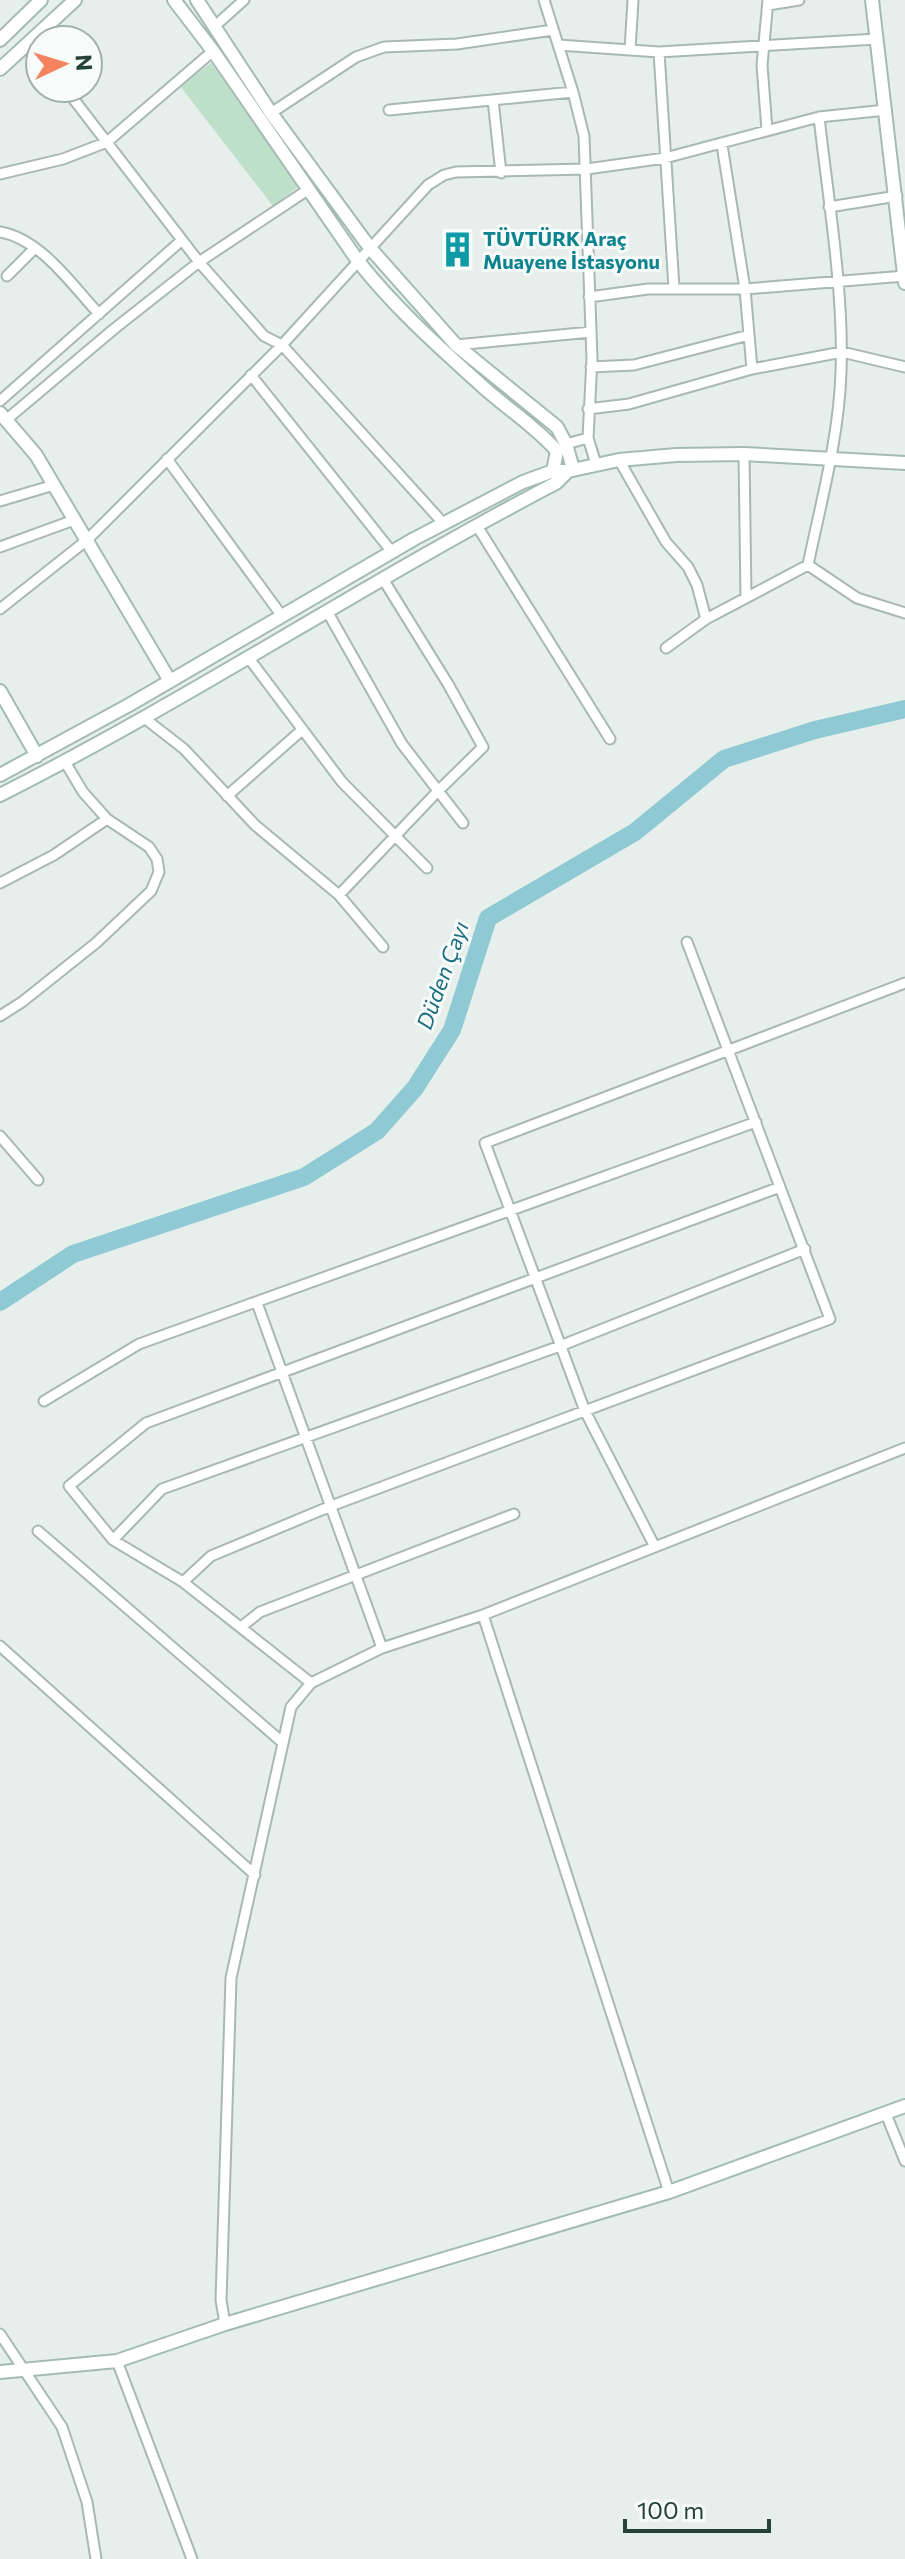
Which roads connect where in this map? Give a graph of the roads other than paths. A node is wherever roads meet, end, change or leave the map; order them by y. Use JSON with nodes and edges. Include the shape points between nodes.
{"nodes":[{"id":1,"x":41,"y":0,"type":"edge"},
{"id":2,"x":75,"y":0,"type":"edge"},
{"id":3,"x":174,"y":0,"type":"edge"},
{"id":4,"x":197,"y":0,"type":"edge"},
{"id":5,"x":244,"y":0,"type":"edge"},
{"id":6,"x":544,"y":0,"type":"edge"},
{"id":7,"x":633,"y":0,"type":"edge"},
{"id":8,"x":799,"y":0,"type":"edge"},
{"id":9,"x":872,"y":0,"type":"edge"},
{"id":10,"x":768,"y":2,"type":"edge"},
{"id":11,"x":49,"y":24,"type":"edge"},
{"id":12,"x":215,"y":26,"type":"junction"},
{"id":13,"x":553,"y":30,"type":"junction"},
{"id":14,"x":877,"y":39,"type":"junction"},
{"id":15,"x":0,"y":40,"type":"edge"},
{"id":16,"x":558,"y":45,"type":"junction"},
{"id":17,"x":24,"y":47,"type":"edge"},
{"id":18,"x":763,"y":47,"type":"junction"},
{"id":19,"x":630,"y":50,"type":"junction"},
{"id":20,"x":213,"y":51,"type":"junction"},
{"id":21,"x":659,"y":52,"type":"junction"},
{"id":22,"x":0,"y":69,"type":"edge"},
{"id":23,"x":573,"y":92,"type":"junction"},
{"id":24,"x":493,"y":100,"type":"junction"},
{"id":25,"x":77,"y":104,"type":"edge"},
{"id":26,"x":389,"y":110,"type":"dead end"},
{"id":27,"x":886,"y":110,"type":"junction"},
{"id":28,"x":271,"y":113,"type":"junction"},
{"id":29,"x":819,"y":117,"type":"junction"},
{"id":30,"x":767,"y":130,"type":"junction"},
{"id":31,"x":107,"y":142,"type":"junction"},
{"id":32,"x":722,"y":145,"type":"junction"},
{"id":33,"x":665,"y":158,"type":"junction"},
{"id":34,"x":587,"y":169,"type":"junction"},
{"id":35,"x":501,"y":173,"type":"junction"},
{"id":36,"x":0,"y":174,"type":"edge"},
{"id":37,"x":309,"y":189,"type":"junction"},
{"id":38,"x":897,"y":196,"type":"junction"},
{"id":39,"x":829,"y":207,"type":"junction"},
{"id":40,"x":0,"y":232,"type":"edge"},
{"id":41,"x":182,"y":240,"type":"junction"},
{"id":42,"x":35,"y":248,"type":"junction"},
{"id":43,"x":370,"y":248,"type":"junction"},
{"id":44,"x":358,"y":261,"type":"junction"},
{"id":45,"x":199,"y":262,"type":"junction"},
{"id":46,"x":7,"y":276,"type":"dead end"},
{"id":47,"x":905,"y":276,"type":"edge"},
{"id":48,"x":836,"y":283,"type":"junction"},
{"id":49,"x":905,"y":283,"type":"edge"},
{"id":50,"x":674,"y":288,"type":"junction"},
{"id":51,"x":745,"y":289,"type":"junction"},
{"id":52,"x":589,"y":297,"type":"junction"},
{"id":53,"x":418,"y":303,"type":"junction"},
{"id":54,"x":99,"y":314,"type":"junction"},
{"id":55,"x":409,"y":318,"type":"junction"},
{"id":56,"x":591,"y":332,"type":"junction"},
{"id":57,"x":749,"y":335,"type":"junction"},
{"id":58,"x":282,"y":345,"type":"junction"},
{"id":59,"x":456,"y":345,"type":"junction"},
{"id":60,"x":842,"y":352,"type":"junction"},
{"id":61,"x":591,"y":367,"type":"junction"},
{"id":62,"x":905,"y":367,"type":"edge"},
{"id":63,"x":752,"y":369,"type":"junction"},
{"id":64,"x":251,"y":375,"type":"junction"},
{"id":65,"x":0,"y":401,"type":"edge"},
{"id":66,"x":588,"y":409,"type":"junction"},
{"id":67,"x":3,"y":417,"type":"edge"},
{"id":68,"x":588,"y":438,"type":"junction"},
{"id":69,"x":561,"y":447,"type":"junction"},
{"id":70,"x":744,"y":454,"type":"junction"},
{"id":71,"x":831,"y":457,"type":"junction"},
{"id":72,"x":167,"y":459,"type":"junction"},
{"id":73,"x":619,"y":460,"type":"junction"},
{"id":74,"x":905,"y":463,"type":"edge"},
{"id":75,"x":596,"y":464,"type":"junction"},
{"id":76,"x":571,"y":469,"type":"junction"},
{"id":77,"x":553,"y":471,"type":"junction"},
{"id":78,"x":54,"y":485,"type":"junction"},
{"id":79,"x":0,"y":501,"type":"edge"},
{"id":80,"x":74,"y":520,"type":"junction"},
{"id":81,"x":444,"y":524,"type":"junction"},
{"id":82,"x":477,"y":526,"type":"junction"},
{"id":83,"x":87,"y":540,"type":"junction"},
{"id":84,"x":0,"y":547,"type":"edge"},
{"id":85,"x":392,"y":552,"type":"junction"},
{"id":86,"x":808,"y":565,"type":"junction"},
{"id":87,"x":383,"y":579,"type":"junction"},
{"id":88,"x":746,"y":597,"type":"junction"},
{"id":89,"x":0,"y":609,"type":"edge"},
{"id":90,"x":327,"y":611,"type":"junction"},
{"id":91,"x":905,"y":613,"type":"edge"},
{"id":92,"x":282,"y":616,"type":"junction"},
{"id":93,"x":706,"y":619,"type":"junction"},
{"id":94,"x":238,"y":642,"type":"junction"},
{"id":95,"x":666,"y":648,"type":"dead end"},
{"id":96,"x":248,"y":657,"type":"junction"},
{"id":97,"x":170,"y":681,"type":"junction"},
{"id":98,"x":0,"y":691,"type":"edge"},
{"id":99,"x":143,"y":717,"type":"junction"},
{"id":100,"x":302,"y":730,"type":"junction"},
{"id":101,"x":610,"y":739,"type":"dead end"},
{"id":102,"x":37,"y":756,"type":"junction"},
{"id":103,"x":65,"y":762,"type":"junction"},
{"id":104,"x":0,"y":775,"type":"edge"},
{"id":105,"x":437,"y":792,"type":"junction"},
{"id":106,"x":0,"y":795,"type":"edge"},
{"id":107,"x":227,"y":796,"type":"junction"},
{"id":108,"x":107,"y":819,"type":"junction"},
{"id":109,"x":463,"y":823,"type":"dead end"},
{"id":110,"x":395,"y":836,"type":"junction"},
{"id":111,"x":427,"y":868,"type":"dead end"},
{"id":112,"x":0,"y":883,"type":"edge"},
{"id":113,"x":339,"y":895,"type":"junction"},
{"id":114,"x":687,"y":942,"type":"dead end"},
{"id":115,"x":383,"y":947,"type":"dead end"},
{"id":116,"x":905,"y":983,"type":"edge"},
{"id":117,"x":0,"y":1016,"type":"edge"},
{"id":118,"x":729,"y":1050,"type":"junction"},
{"id":119,"x":756,"y":1122,"type":"junction"},
{"id":120,"x":0,"y":1136,"type":"edge"},
{"id":121,"x":38,"y":1180,"type":"dead end"},
{"id":122,"x":780,"y":1187,"type":"junction"},
{"id":123,"x":510,"y":1211,"type":"junction"},
{"id":124,"x":805,"y":1249,"type":"junction"},
{"id":125,"x":535,"y":1278,"type":"junction"},
{"id":126,"x":257,"y":1303,"type":"junction"},
{"id":127,"x":560,"y":1346,"type":"junction"},
{"id":128,"x":282,"y":1372,"type":"junction"},
{"id":129,"x":44,"y":1401,"type":"dead end"},
{"id":130,"x":585,"y":1411,"type":"junction"},
{"id":131,"x":306,"y":1439,"type":"junction"},
{"id":132,"x":905,"y":1448,"type":"edge"},
{"id":133,"x":331,"y":1506,"type":"junction"},
{"id":134,"x":514,"y":1514,"type":"dead end"},
{"id":135,"x":38,"y":1531,"type":"dead end"},
{"id":136,"x":113,"y":1540,"type":"junction"},
{"id":137,"x":655,"y":1547,"type":"junction"},
{"id":138,"x":356,"y":1576,"type":"junction"},
{"id":139,"x":183,"y":1582,"type":"junction"},
{"id":140,"x":483,"y":1615,"type":"junction"},
{"id":141,"x":241,"y":1627,"type":"junction"},
{"id":142,"x":0,"y":1646,"type":"edge"},
{"id":143,"x":382,"y":1648,"type":"junction"},
{"id":144,"x":311,"y":1683,"type":"junction"},
{"id":145,"x":282,"y":1742,"type":"junction"},
{"id":146,"x":255,"y":1875,"type":"junction"},
{"id":147,"x":905,"y":2106,"type":"edge"},
{"id":148,"x":886,"y":2114,"type":"junction"},
{"id":149,"x":905,"y":2161,"type":"edge"},
{"id":150,"x":669,"y":2192,"type":"junction"},
{"id":151,"x":225,"y":2324,"type":"junction"},
{"id":152,"x":0,"y":2334,"type":"edge"},
{"id":153,"x":117,"y":2361,"type":"junction"},
{"id":154,"x":26,"y":2370,"type":"junction"},
{"id":155,"x":0,"y":2372,"type":"edge"},
{"id":156,"x":96,"y":2559,"type":"edge"},
{"id":157,"x":192,"y":2559,"type":"edge"}],
"edges":[{"from":1,"to":15,"type":"main road"},
{"from":2,"to":11,"type":"main road"},
{"from":3,"to":20,"type":"main road"},
{"from":4,"to":12,"type":"main road"},
{"from":5,"to":12,"type":"street"},
{"from":6,"to":13,"type":"street"},
{"from":7,"to":19,"type":"street"},
{"from":8,"to":10,"type":"street"},
{"from":9,"to":14,"type":"main road"},
{"from":10,"to":18,"type":"street"},
{"from":12,"to":28,"type":"main road"},
{"from":13,"to":16,"type":"street"},
{"from":13,"to":28,"type":"street","via":[[457,44],[384,47],[356,57]]},
{"from":14,"to":18,"type":"street"},
{"from":14,"to":27,"type":"main road"},
{"from":16,"to":19,"type":"street"},
{"from":16,"to":23,"type":"street"},
{"from":17,"to":22,"type":"main road"},
{"from":18,"to":21,"type":"street"},
{"from":18,"to":30,"type":"street"},
{"from":19,"to":21,"type":"street"},
{"from":20,"to":31,"type":"street"},
{"from":20,"to":37,"type":"main road"},
{"from":21,"to":33,"type":"street"},
{"from":23,"to":24,"type":"street"},
{"from":23,"to":34,"type":"street"},
{"from":24,"to":26,"type":"street"},
{"from":24,"to":35,"type":"street"},
{"from":25,"to":31,"type":"street"},
{"from":27,"to":29,"type":"street"},
{"from":27,"to":38,"type":"main road"},
{"from":28,"to":43,"type":"main road"},
{"from":29,"to":30,"type":"street"},
{"from":29,"to":39,"type":"street"},
{"from":30,"to":32,"type":"street"},
{"from":31,"to":36,"type":"street"},
{"from":31,"to":41,"type":"street"},
{"from":32,"to":33,"type":"street"},
{"from":32,"to":51,"type":"street"},
{"from":33,"to":34,"type":"street"},
{"from":33,"to":50,"type":"street"},
{"from":34,"to":35,"type":"street"},
{"from":34,"to":52,"type":"street"},
{"from":35,"to":43,"type":"street","via":[[444,175],[428,185]]},
{"from":37,"to":44,"type":"main road"},
{"from":37,"to":45,"type":"street"},
{"from":38,"to":39,"type":"street"},
{"from":38,"to":47,"type":"main road"},
{"from":39,"to":48,"type":"street"},
{"from":40,"to":42,"type":"street"},
{"from":41,"to":45,"type":"street"},
{"from":41,"to":54,"type":"street"},
{"from":42,"to":46,"type":"street"},
{"from":42,"to":54,"type":"street"},
{"from":43,"to":44,"type":"street"},
{"from":43,"to":53,"type":"main road"},
{"from":44,"to":55,"type":"main road"},
{"from":44,"to":58,"type":"street"},
{"from":45,"to":58,"type":"street","via":[[264,336]]},
{"from":45,"to":67,"type":"street"},
{"from":47,"to":48,"type":"street"},
{"from":47,"to":49,"type":"main road"},
{"from":48,"to":51,"type":"street"},
{"from":48,"to":60,"type":"street"},
{"from":50,"to":51,"type":"street"},
{"from":50,"to":52,"type":"street"},
{"from":51,"to":57,"type":"street"},
{"from":52,"to":56,"type":"street"},
{"from":53,"to":55,"type":"street"},
{"from":53,"to":59,"type":"main road"},
{"from":54,"to":65,"type":"street"},
{"from":55,"to":69,"type":"main road","via":[[483,387]]},
{"from":56,"to":59,"type":"street"},
{"from":56,"to":61,"type":"street"},
{"from":57,"to":61,"type":"street","via":[[634,365]]},
{"from":57,"to":63,"type":"street"},
{"from":58,"to":64,"type":"street"},
{"from":58,"to":81,"type":"street"},
{"from":59,"to":69,"type":"main road","via":[[557,427]]},
{"from":60,"to":62,"type":"street"},
{"from":60,"to":63,"type":"street"},
{"from":60,"to":71,"type":"street"},
{"from":61,"to":66,"type":"street"},
{"from":63,"to":66,"type":"street","via":[[651,399]]},
{"from":64,"to":72,"type":"street"},
{"from":64,"to":85,"type":"street"},
{"from":66,"to":68,"type":"street"},
{"from":67,"to":78,"type":"main road"},
{"from":68,"to":69,"type":"street"},
{"from":68,"to":75,"type":"street"},
{"from":69,"to":76,"type":"main road"},
{"from":69,"to":77,"type":"main road"},
{"from":70,"to":71,"type":"main road"},
{"from":70,"to":73,"type":"main road"},
{"from":70,"to":88,"type":"street"},
{"from":71,"to":74,"type":"main road"},
{"from":71,"to":86,"type":"street"},
{"from":72,"to":83,"type":"street"},
{"from":72,"to":92,"type":"street"},
{"from":73,"to":75,"type":"main road"},
{"from":73,"to":93,"type":"street","via":[[666,542],[688,567]]},
{"from":75,"to":76,"type":"main road"},
{"from":76,"to":77,"type":"main road"},
{"from":76,"to":82,"type":"main road","via":[[556,483]]},
{"from":77,"to":81,"type":"main road"},
{"from":78,"to":79,"type":"street"},
{"from":78,"to":80,"type":"main road"},
{"from":80,"to":83,"type":"main road"},
{"from":80,"to":84,"type":"street"},
{"from":81,"to":85,"type":"main road"},
{"from":82,"to":87,"type":"main road"},
{"from":82,"to":101,"type":"street"},
{"from":83,"to":89,"type":"street"},
{"from":83,"to":97,"type":"main road"},
{"from":85,"to":92,"type":"main road"},
{"from":86,"to":88,"type":"street"},
{"from":86,"to":91,"type":"street","via":[[857,598]]},
{"from":87,"to":90,"type":"main road"},
{"from":87,"to":105,"type":"street","via":[[483,747]]},
{"from":88,"to":93,"type":"street"},
{"from":90,"to":96,"type":"main road"},
{"from":90,"to":105,"type":"street","via":[[402,744]]},
{"from":92,"to":94,"type":"main road"},
{"from":93,"to":95,"type":"street"},
{"from":94,"to":96,"type":"main road"},
{"from":94,"to":97,"type":"main road"},
{"from":96,"to":99,"type":"main road"},
{"from":96,"to":100,"type":"street"},
{"from":97,"to":102,"type":"main road"},
{"from":98,"to":102,"type":"main road"},
{"from":99,"to":103,"type":"main road"},
{"from":99,"to":107,"type":"street","via":[[184,749]]},
{"from":100,"to":107,"type":"street"},
{"from":100,"to":110,"type":"street","via":[[342,782]]},
{"from":102,"to":104,"type":"main road"},
{"from":103,"to":106,"type":"main road"},
{"from":103,"to":108,"type":"street"},
{"from":105,"to":109,"type":"street"},
{"from":105,"to":110,"type":"street"},
{"from":107,"to":113,"type":"street"},
{"from":108,"to":112,"type":"street"},
{"from":108,"to":117,"type":"street","via":[[149,847],[157,859],[159,872],[151,891],[96,943]]},
{"from":110,"to":111,"type":"street"},
{"from":110,"to":113,"type":"street"},
{"from":113,"to":115,"type":"street"},
{"from":114,"to":118,"type":"street"},
{"from":116,"to":118,"type":"street"},
{"from":118,"to":119,"type":"street"},
{"from":118,"to":123,"type":"street","via":[[485,1143]]},
{"from":119,"to":122,"type":"street"},
{"from":119,"to":123,"type":"street"},
{"from":120,"to":121,"type":"street"},
{"from":122,"to":124,"type":"street"},
{"from":122,"to":125,"type":"street"},
{"from":123,"to":125,"type":"street"},
{"from":123,"to":126,"type":"street"},
{"from":124,"to":127,"type":"street"},
{"from":124,"to":130,"type":"street","via":[[830,1319]]},
{"from":125,"to":127,"type":"street"},
{"from":125,"to":128,"type":"street"},
{"from":126,"to":128,"type":"street"},
{"from":126,"to":129,"type":"street","via":[[139,1344]]},
{"from":127,"to":130,"type":"street"},
{"from":127,"to":131,"type":"street"},
{"from":128,"to":131,"type":"street"},
{"from":128,"to":136,"type":"street","via":[[146,1423],[69,1486]]},
{"from":130,"to":133,"type":"street"},
{"from":130,"to":137,"type":"street"},
{"from":131,"to":133,"type":"street"},
{"from":131,"to":136,"type":"street","via":[[162,1489]]},
{"from":132,"to":137,"type":"street"},
{"from":133,"to":138,"type":"street"},
{"from":133,"to":139,"type":"street","via":[[211,1556]]},
{"from":134,"to":138,"type":"street"},
{"from":135,"to":145,"type":"street"},
{"from":136,"to":139,"type":"street"},
{"from":137,"to":140,"type":"street"},
{"from":138,"to":141,"type":"street","via":[[260,1612]]},
{"from":138,"to":143,"type":"street"},
{"from":139,"to":141,"type":"street"},
{"from":140,"to":143,"type":"street"},
{"from":140,"to":150,"type":"street"},
{"from":141,"to":144,"type":"street"},
{"from":142,"to":146,"type":"street"},
{"from":143,"to":144,"type":"street"},
{"from":144,"to":145,"type":"street","via":[[291,1707]]},
{"from":145,"to":146,"type":"street"},
{"from":146,"to":151,"type":"street","via":[[231,1978],[221,2300]]},
{"from":147,"to":148,"type":"main road"},
{"from":148,"to":149,"type":"street"},
{"from":148,"to":150,"type":"main road"},
{"from":150,"to":151,"type":"main road"},
{"from":151,"to":153,"type":"main road"},
{"from":152,"to":154,"type":"street"},
{"from":153,"to":154,"type":"main road"},
{"from":153,"to":157,"type":"street"},
{"from":154,"to":155,"type":"main road"},
{"from":154,"to":156,"type":"street","via":[[62,2427],[87,2502]]}]}
